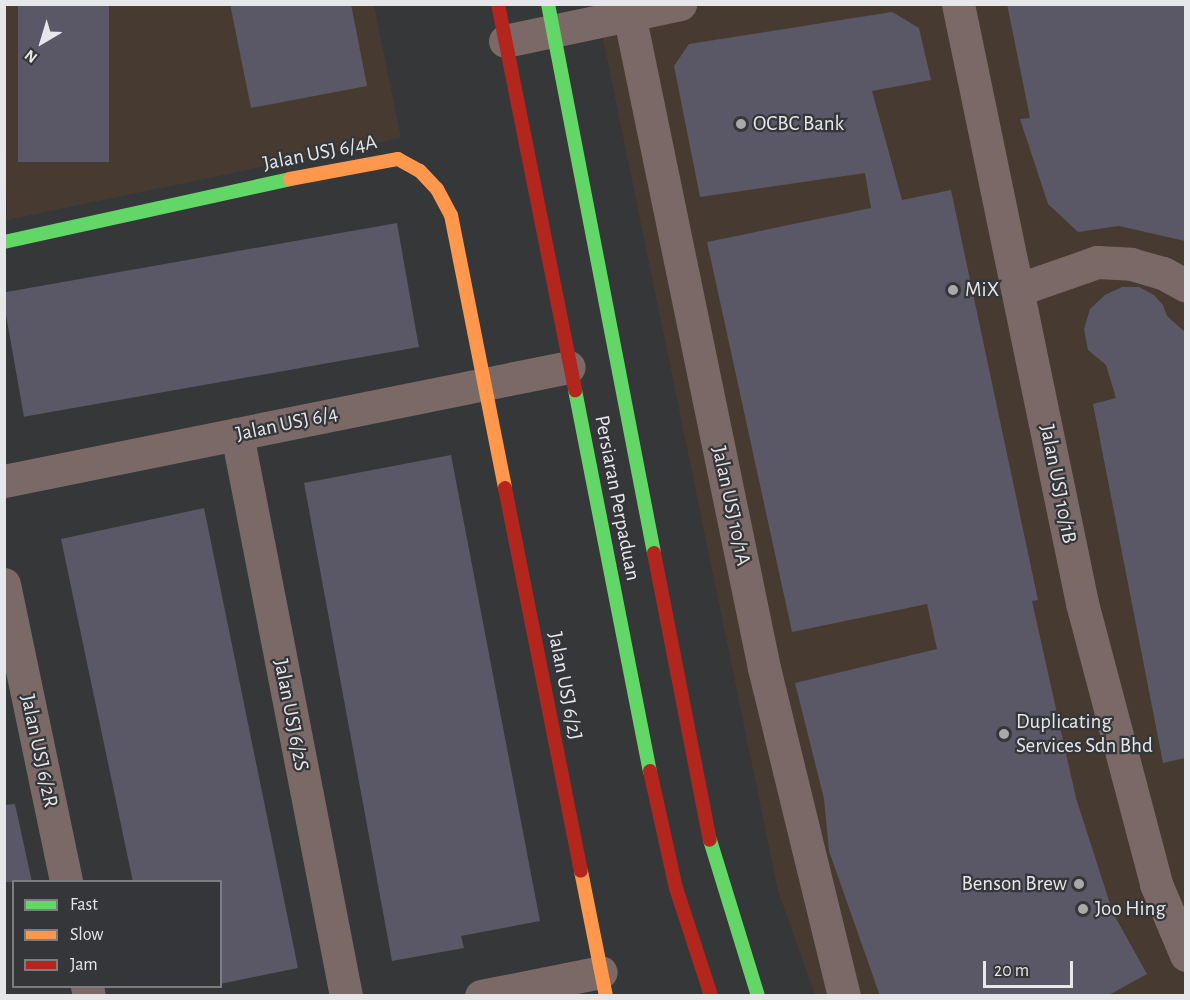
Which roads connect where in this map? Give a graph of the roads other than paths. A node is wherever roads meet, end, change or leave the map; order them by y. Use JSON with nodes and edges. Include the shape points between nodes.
{"nodes":[{"id":1,"x":498,"y":4,"type":"edge"},
{"id":2,"x":680,"y":4,"type":"edge"},
{"id":3,"x":958,"y":4,"type":"edge"},
{"id":4,"x":628,"y":9,"type":"edge"},
{"id":5,"x":550,"y":18,"type":"edge"},
{"id":6,"x":505,"y":41,"type":"junction"},
{"id":7,"x":4,"y":242,"type":"edge"},
{"id":8,"x":1185,"y":286,"type":"edge"},
{"id":9,"x":1020,"y":289,"type":"junction"},
{"id":10,"x":569,"y":367,"type":"junction"},
{"id":11,"x":482,"y":385,"type":"junction"},
{"id":12,"x":237,"y":435,"type":"junction"},
{"id":13,"x":4,"y":481,"type":"edge"},
{"id":14,"x":4,"y":584,"type":"edge"},
{"id":15,"x":66,"y":880,"type":"edge"},
{"id":16,"x":1185,"y":955,"type":"edge"},
{"id":17,"x":603,"y":984,"type":"edge"},
{"id":18,"x":345,"y":996,"type":"edge"},
{"id":19,"x":481,"y":996,"type":"edge"},
{"id":20,"x":711,"y":996,"type":"edge"},
{"id":21,"x":758,"y":996,"type":"edge"},
{"id":22,"x":844,"y":996,"type":"edge"}],
"edges":[{"from":1,"to":6,"type":"main road","name":"Persiaran Perpaduan"},
{"from":2,"to":4,"type":"street"},
{"from":3,"to":9,"type":"street","name":"Jalan USJ 10/1B"},
{"from":4,"to":5,"type":"street"},
{"from":4,"to":22,"type":"street","name":"Jalan USJ 10/1A","via":[[764,668]]},
{"from":5,"to":6,"type":"street"},
{"from":5,"to":21,"type":"main road","name":"Persiaran Perpaduan","via":[[707,829]]},
{"from":6,"to":10,"type":"main road","name":"Persiaran Perpaduan"},
{"from":7,"to":11,"type":"main road","name":"Jalan USJ 6/4A","via":[[372,161],[398,159],[425,177],[451,215]]},
{"from":8,"to":9,"type":"street","via":[[1152,270],[1097,262]]},
{"from":9,"to":16,"type":"street","name":"Jalan USJ 10/1B","via":[[1082,603],[1121,762],[1156,884]]},
{"from":10,"to":11,"type":"street","name":"Jalan USJ 6/4"},
{"from":10,"to":20,"type":"main road","name":"Persiaran Perpaduan","via":[[661,825],[676,888]]},
{"from":11,"to":12,"type":"street","name":"Jalan USJ 6/4"},
{"from":11,"to":17,"type":"main road","name":"Jalan USJ 6/2J"},
{"from":12,"to":13,"type":"street","name":"Jalan USJ 6/4"},
{"from":12,"to":18,"type":"street","name":"Jalan USJ 6/2S"},
{"from":14,"to":15,"type":"street","name":"Jalan USJ 6/2R"},
{"from":17,"to":19,"type":"street"}]}
